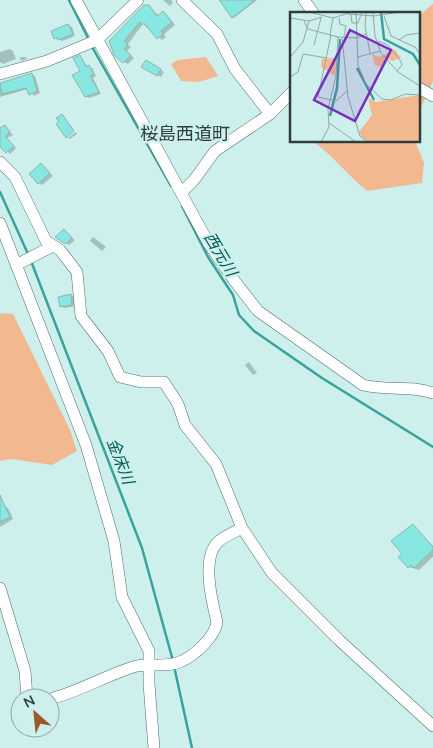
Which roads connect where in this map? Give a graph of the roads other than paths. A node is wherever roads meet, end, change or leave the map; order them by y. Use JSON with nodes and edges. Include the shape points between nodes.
{"nodes":[{"id":1,"x":76,"y":0,"type":"edge"},
{"id":2,"x":138,"y":0,"type":"edge"},
{"id":3,"x":182,"y":0,"type":"edge"},
{"id":4,"x":304,"y":0,"type":"edge"},
{"id":5,"x":313,"y":12,"type":"edge"},
{"id":6,"x":97,"y":40,"type":"junction"},
{"id":7,"x":0,"y":74,"type":"edge"},
{"id":8,"x":420,"y":89,"type":"edge"},
{"id":9,"x":290,"y":94,"type":"edge"},
{"id":10,"x":433,"y":96,"type":"edge"},
{"id":11,"x":270,"y":114,"type":"junction"},
{"id":12,"x":0,"y":162,"type":"edge"},
{"id":13,"x":181,"y":193,"type":"junction"},
{"id":14,"x":0,"y":223,"type":"edge"},
{"id":15,"x":49,"y":249,"type":"junction"},
{"id":16,"x":19,"y":263,"type":"junction"},
{"id":17,"x":433,"y":393,"type":"edge"},
{"id":18,"x":242,"y":528,"type":"junction"},
{"id":19,"x":0,"y":588,"type":"edge"},
{"id":20,"x":150,"y":666,"type":"junction"},
{"id":21,"x":26,"y":688,"type":"edge"},
{"id":22,"x":60,"y":695,"type":"edge"},
{"id":23,"x":433,"y":726,"type":"edge"},
{"id":24,"x":154,"y":748,"type":"edge"}],
"edges":[{"from":1,"to":6,"type":"street"},
{"from":2,"to":6,"type":"street"},
{"from":3,"to":11,"type":"street","via":[[217,34],[235,70]]},
{"from":4,"to":5,"type":"street"},
{"from":6,"to":7,"type":"street","via":[[47,61]]},
{"from":6,"to":13,"type":"street"},
{"from":8,"to":10,"type":"street"},
{"from":9,"to":11,"type":"street"},
{"from":11,"to":13,"type":"street","via":[[215,151]]},
{"from":12,"to":15,"type":"street","via":[[15,177]]},
{"from":13,"to":17,"type":"street","via":[[218,259],[258,311],[363,385]]},
{"from":14,"to":16,"type":"street"},
{"from":15,"to":16,"type":"street"},
{"from":15,"to":18,"type":"street","via":[[63,252],[77,272],[81,316],[108,351],[120,377],[141,382],[164,382],[186,425],[216,464]]},
{"from":16,"to":20,"type":"street","via":[[86,445],[114,541],[119,589],[148,646]]},
{"from":18,"to":20,"type":"street","via":[[218,542],[212,556],[209,570],[216,629],[211,637],[182,661]]},
{"from":18,"to":23,"type":"street","via":[[272,573]]},
{"from":19,"to":21,"type":"street","via":[[25,671]]},
{"from":20,"to":22,"type":"street","via":[[135,666]]},
{"from":20,"to":24,"type":"street"}]}
